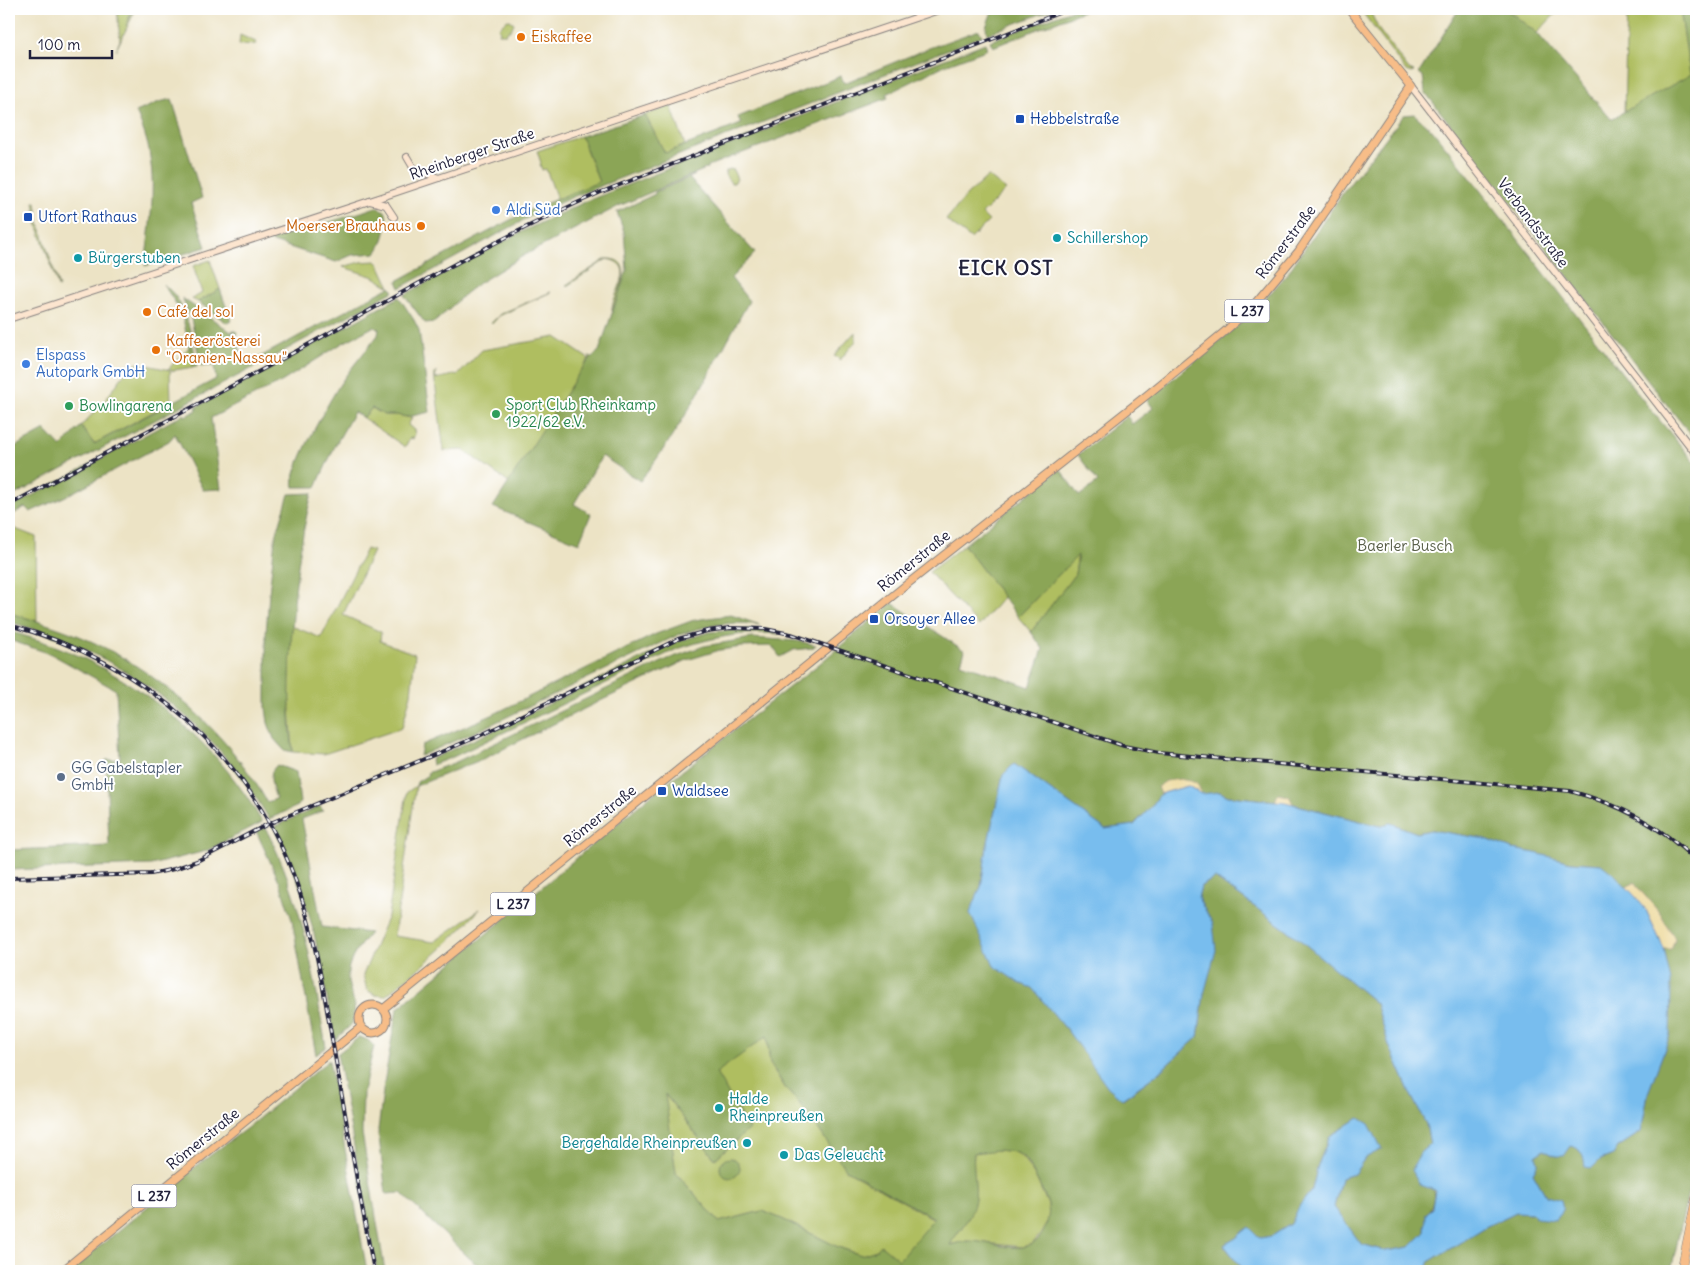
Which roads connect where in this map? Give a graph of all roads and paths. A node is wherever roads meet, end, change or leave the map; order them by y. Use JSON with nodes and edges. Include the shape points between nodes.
{"nodes":[{"id":1,"x":942,"y":9,"type":"edge"},
{"id":2,"x":1349,"y":9,"type":"edge"},
{"id":3,"x":1411,"y":86,"type":"junction"},
{"id":4,"x":407,"y":157,"type":"dead end"},
{"id":5,"x":439,"y":178,"type":"junction"},
{"id":6,"x":369,"y":201,"type":"junction"},
{"id":7,"x":394,"y":217,"type":"dead end"},
{"id":8,"x":9,"y":319,"type":"edge"},
{"id":9,"x":1696,"y":454,"type":"edge"},
{"id":10,"x":383,"y":1009,"type":"junction"},
{"id":11,"x":361,"y":1027,"type":"junction"},
{"id":12,"x":1696,"y":1198,"type":"edge"},
{"id":13,"x":62,"y":1271,"type":"edge"},
{"id":14,"x":1681,"y":1271,"type":"edge"}],
"edges":[{"from":1,"to":5,"type":"main road","name":"Rheinberger Straße"},
{"from":2,"to":3,"type":"main road","name":"Verbandsstraße"},
{"from":3,"to":9,"type":"main road","name":"Verbandsstraße"},
{"from":3,"to":10,"type":"main road","name":"Römerstraße","number":"L 237","via":[[1298,252],[1238,320],[906,584]]},
{"from":4,"to":5,"type":"main road","via":[[414,169]]},
{"from":5,"to":6,"type":"main road","name":"Rheinberger Straße"},
{"from":6,"to":7,"type":"main road","via":[[386,205]]},
{"from":6,"to":8,"type":"main road","name":"Rheinberger Straße"},
{"from":10,"to":11,"type":"main road","via":[[373,1005],[365,1007],[360,1014]]},
{"from":10,"to":11,"type":"main road","via":[[387,1022],[382,1030],[371,1033]]},
{"from":11,"to":13,"type":"main road","name":"Römerstraße","number":"L 237"},
{"from":12,"to":14,"type":"highway"}]}
